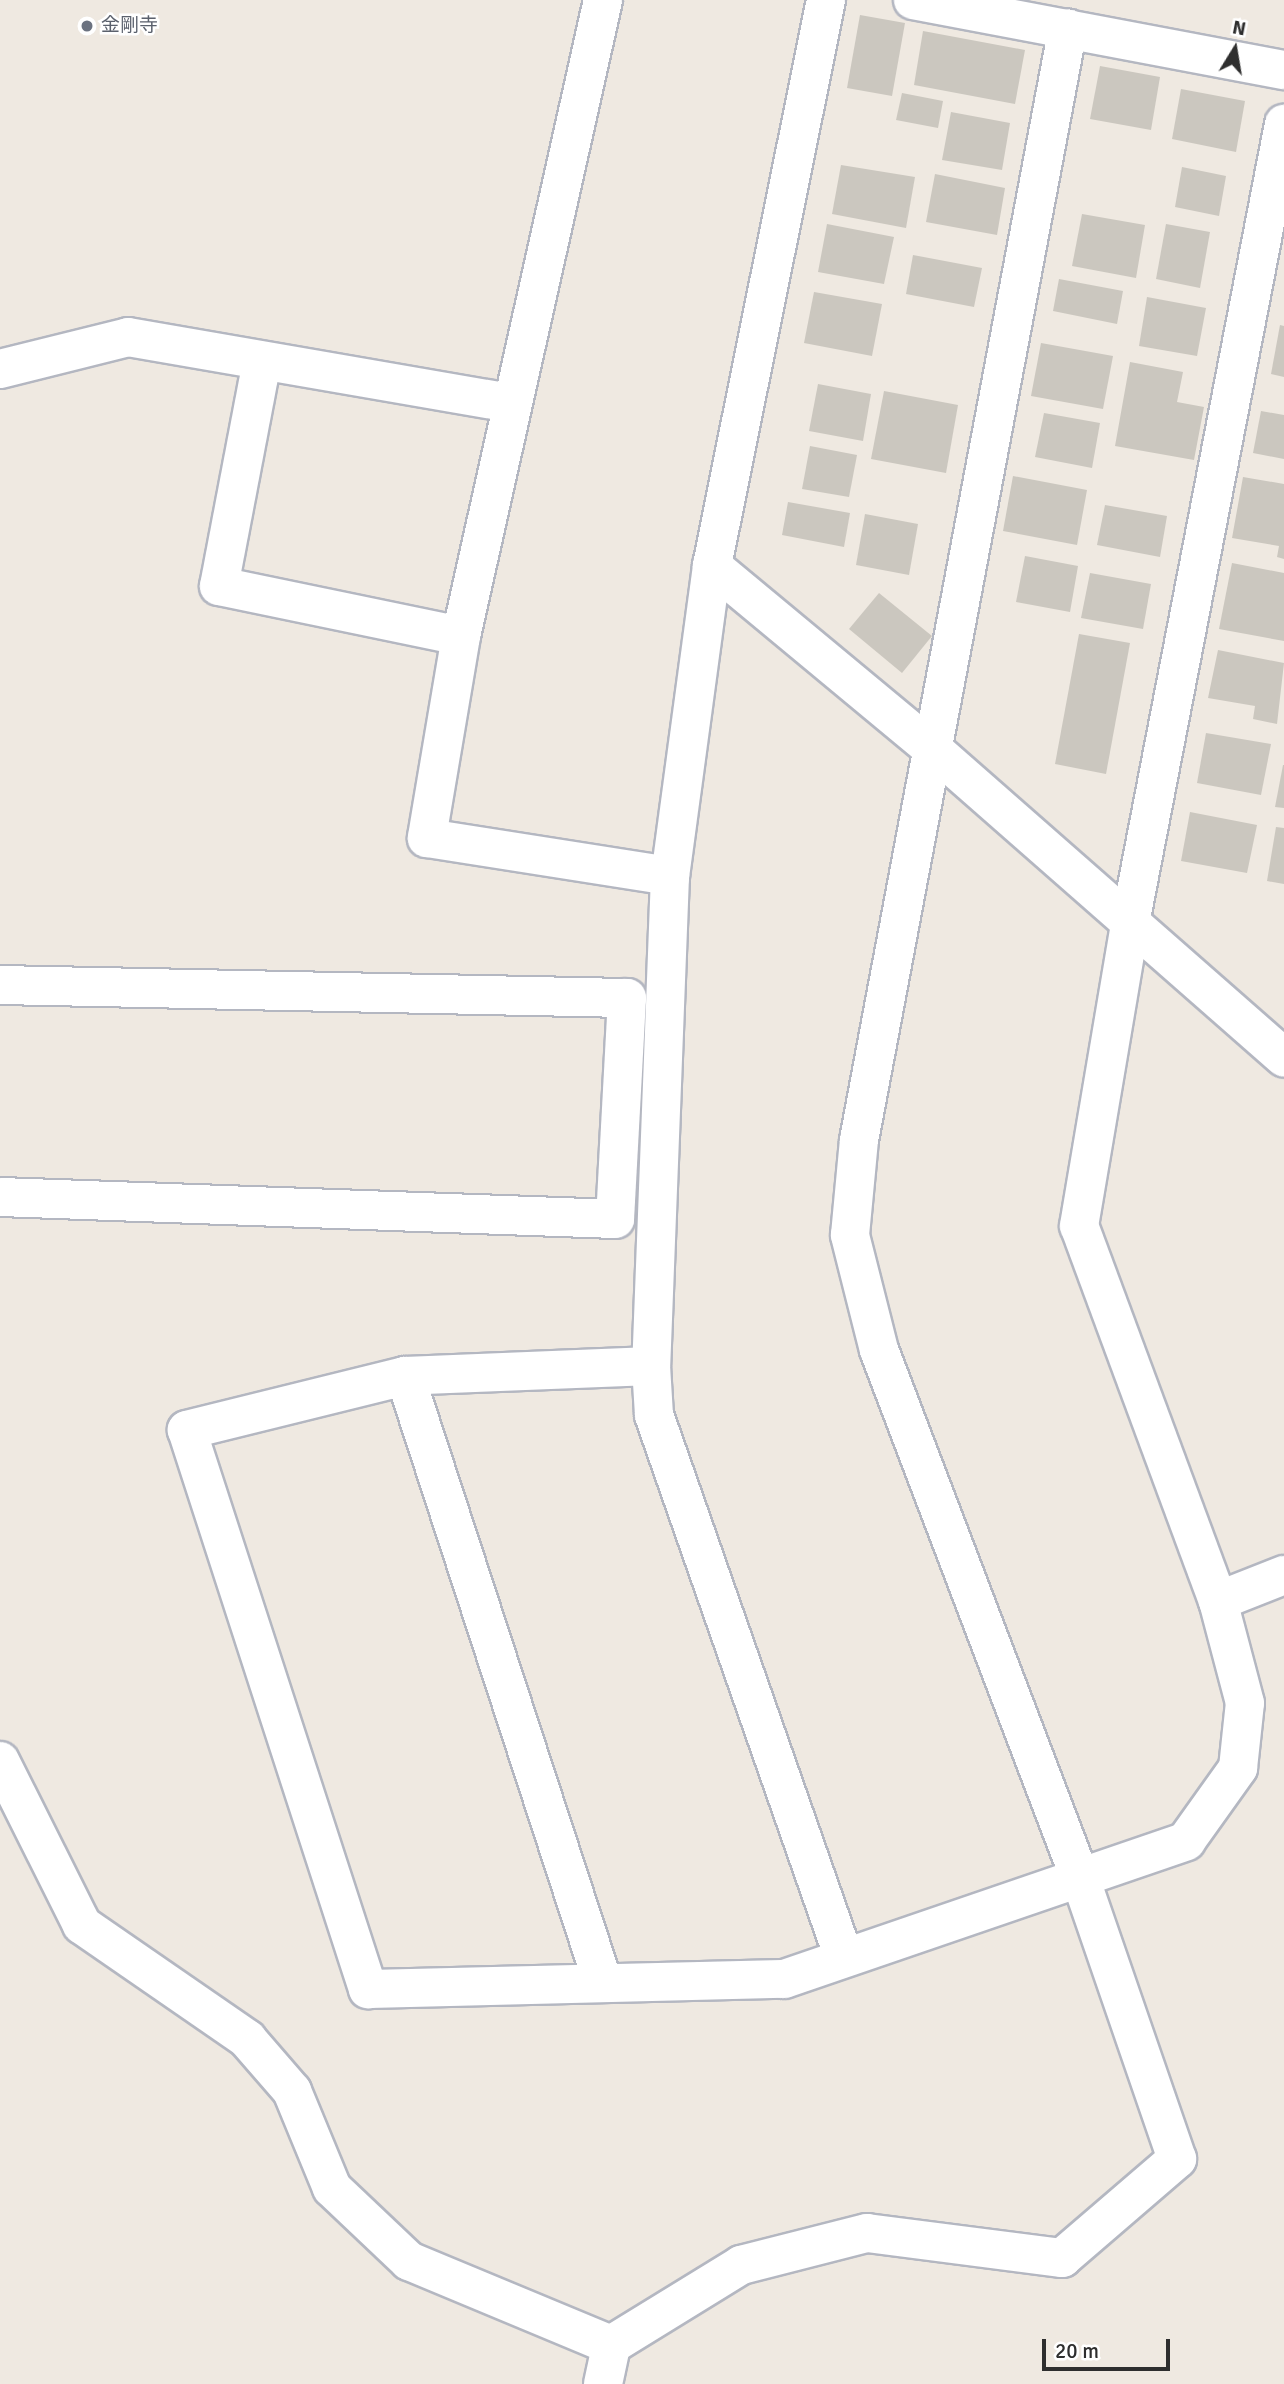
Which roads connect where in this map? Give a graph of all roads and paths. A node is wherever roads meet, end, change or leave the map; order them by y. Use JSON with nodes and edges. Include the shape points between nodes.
{"nodes":[{"id":1,"x":603,"y":0,"type":"edge"},
{"id":2,"x":827,"y":0,"type":"edge"},
{"id":3,"x":913,"y":0,"type":"edge"},
{"id":4,"x":1068,"y":28,"type":"junction"},
{"id":5,"x":1284,"y":70,"type":"edge"},
{"id":6,"x":1284,"y":124,"type":"edge"},
{"id":7,"x":262,"y":361,"type":"junction"},
{"id":8,"x":0,"y":369,"type":"edge"},
{"id":9,"x":510,"y":402,"type":"junction"},
{"id":10,"x":712,"y":566,"type":"junction"},
{"id":11,"x":461,"y":636,"type":"junction"},
{"id":12,"x":934,"y":750,"type":"junction"},
{"id":13,"x":670,"y":876,"type":"junction"},
{"id":14,"x":1130,"y":923,"type":"junction"},
{"id":15,"x":0,"y":985,"type":"edge"},
{"id":16,"x":1284,"y":1058,"type":"edge"},
{"id":17,"x":0,"y":1197,"type":"edge"},
{"id":18,"x":651,"y":1366,"type":"junction"},
{"id":19,"x":405,"y":1376,"type":"junction"},
{"id":20,"x":1284,"y":1576,"type":"edge"},
{"id":21,"x":1217,"y":1601,"type":"junction"},
{"id":22,"x":0,"y":1761,"type":"edge"},
{"id":23,"x":1080,"y":1878,"type":"junction"},
{"id":24,"x":844,"y":1958,"type":"junction"},
{"id":25,"x":603,"y":1983,"type":"junction"},
{"id":26,"x":611,"y":2345,"type":"junction"},
{"id":27,"x":603,"y":2384,"type":"edge"}],
"edges":[{"from":1,"to":9,"type":"street"},
{"from":2,"to":10,"type":"street"},
{"from":3,"to":4,"type":"street"},
{"from":4,"to":5,"type":"street"},
{"from":4,"to":12,"type":"street"},
{"from":6,"to":14,"type":"street"},
{"from":7,"to":8,"type":"street","via":[[128,337]]},
{"from":7,"to":9,"type":"street"},
{"from":7,"to":11,"type":"street","via":[[219,586]]},
{"from":9,"to":11,"type":"street"},
{"from":10,"to":12,"type":"street"},
{"from":10,"to":13,"type":"street"},
{"from":11,"to":13,"type":"street","via":[[427,838]]},
{"from":12,"to":14,"type":"street"},
{"from":12,"to":23,"type":"street","via":[[859,1140],[850,1235],[879,1350]]},
{"from":13,"to":18,"type":"street"},
{"from":14,"to":16,"type":"street"},
{"from":14,"to":21,"type":"street","via":[[1079,1226]]},
{"from":15,"to":17,"type":"street","via":[[627,998],[615,1219]]},
{"from":18,"to":19,"type":"street"},
{"from":18,"to":24,"type":"street","via":[[654,1415]]},
{"from":19,"to":25,"type":"street"},
{"from":19,"to":25,"type":"street","via":[[187,1430],[368,1989]]},
{"from":20,"to":21,"type":"street"},
{"from":21,"to":23,"type":"street","via":[[1245,1703],[1238,1768],[1186,1841]]},
{"from":22,"to":26,"type":"street","via":[[82,1925],[247,2039],[292,2091],[332,2188],[409,2261]]},
{"from":23,"to":24,"type":"street"},
{"from":23,"to":26,"type":"street","via":[[1177,2159],[1062,2258],[867,2233],[741,2265]]},
{"from":24,"to":25,"type":"street","via":[[784,1979]]},
{"from":26,"to":27,"type":"street"}]}
